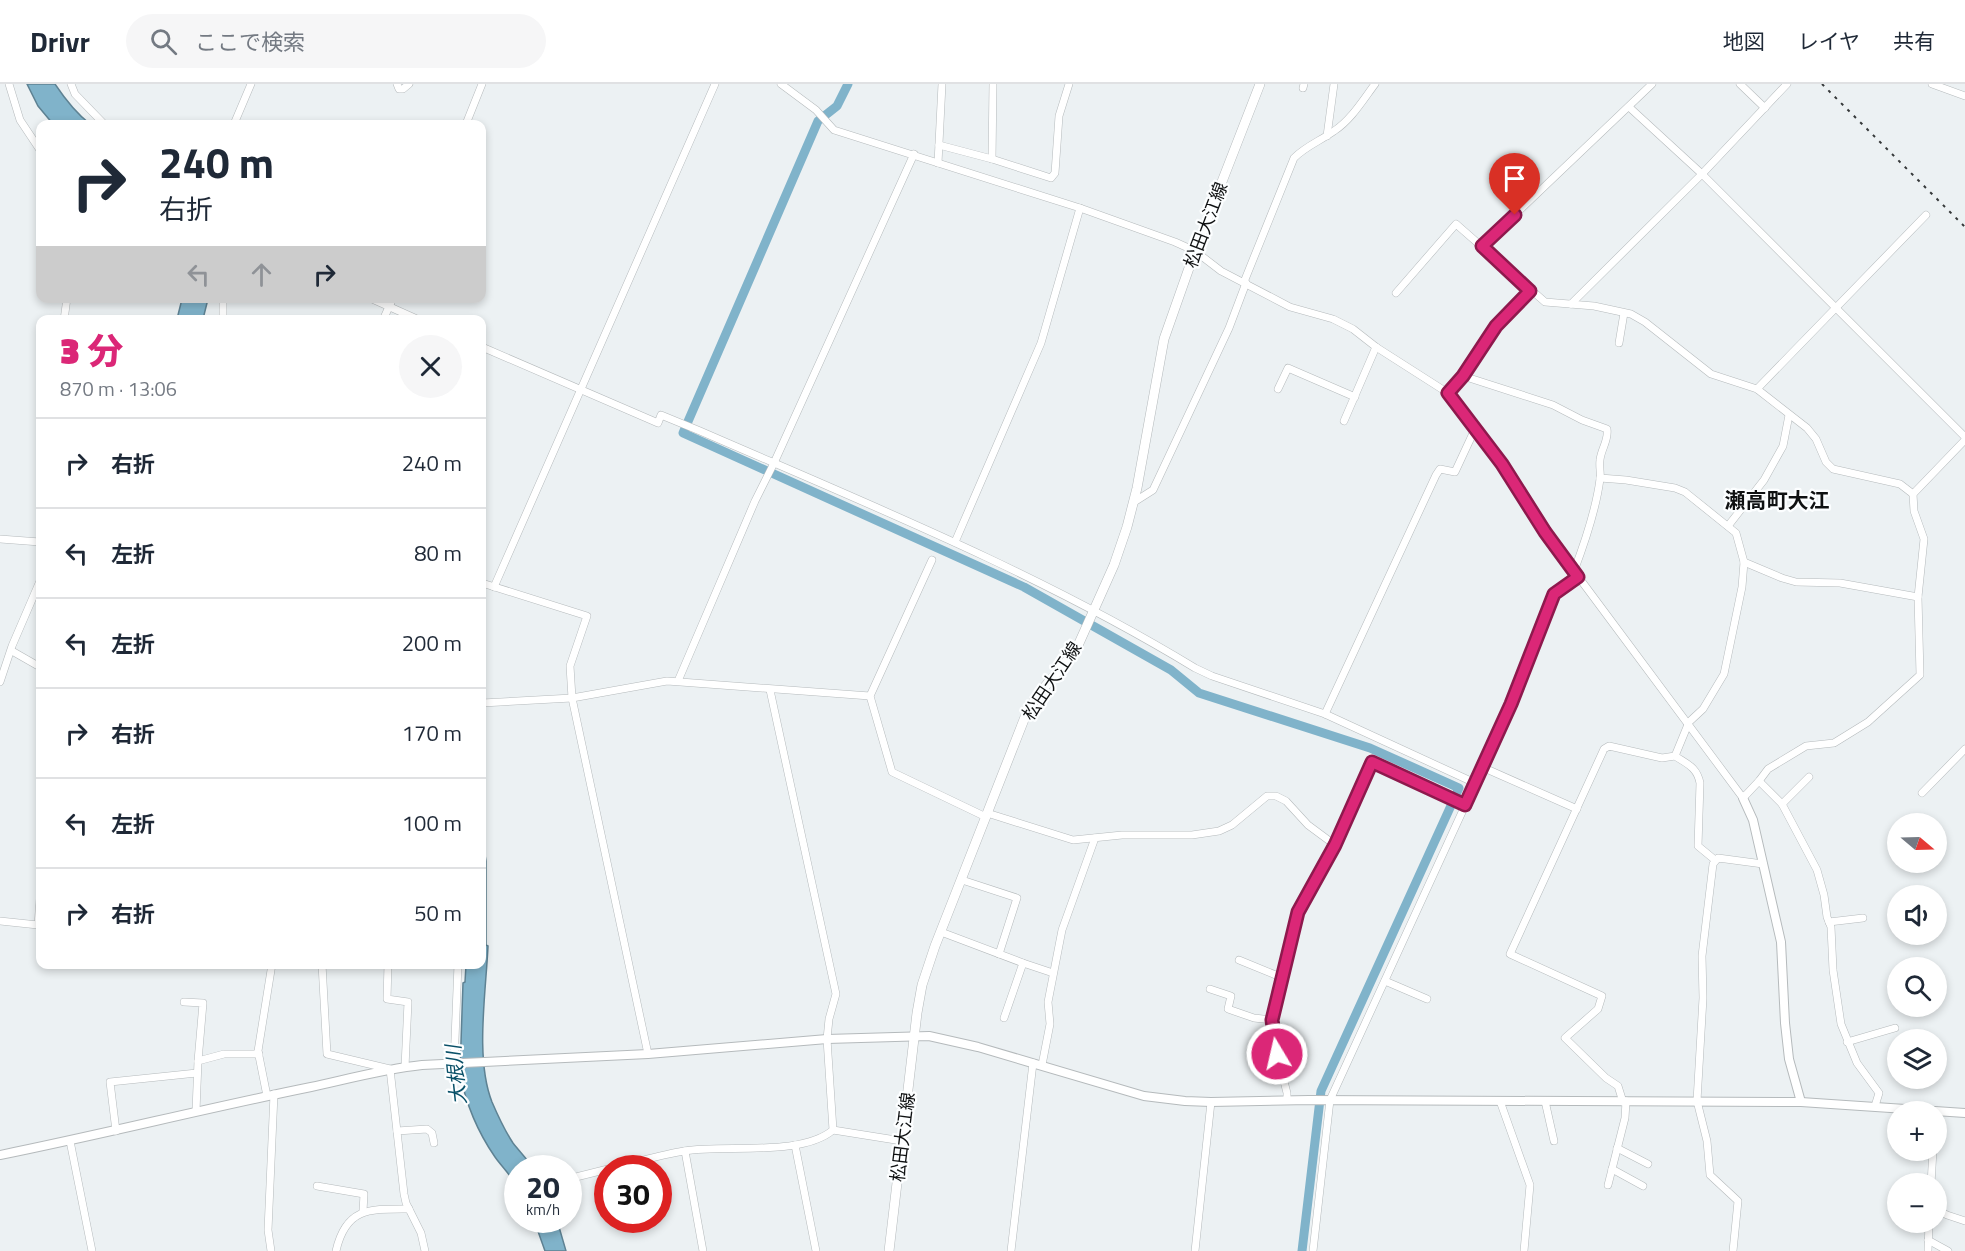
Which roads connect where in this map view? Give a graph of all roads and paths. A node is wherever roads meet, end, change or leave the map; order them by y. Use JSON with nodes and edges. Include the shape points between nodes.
{"nodes":[{"id":1,"x":9,"y":84,"type":"edge"},
{"id":2,"x":71,"y":84,"type":"edge"},
{"id":3,"x":251,"y":84,"type":"edge"},
{"id":4,"x":397,"y":84,"type":"edge"},
{"id":5,"x":409,"y":84,"type":"edge"},
{"id":6,"x":483,"y":84,"type":"edge"},
{"id":7,"x":715,"y":84,"type":"edge"},
{"id":8,"x":781,"y":84,"type":"edge"},
{"id":9,"x":942,"y":84,"type":"edge"},
{"id":10,"x":993,"y":84,"type":"edge"},
{"id":11,"x":1068,"y":84,"type":"edge"},
{"id":12,"x":1260,"y":84,"type":"edge"},
{"id":13,"x":1334,"y":84,"type":"edge"},
{"id":14,"x":1375,"y":84,"type":"edge"},
{"id":15,"x":1652,"y":84,"type":"edge"},
{"id":16,"x":1740,"y":84,"type":"edge"},
{"id":17,"x":1787,"y":84,"type":"edge"},
{"id":18,"x":1932,"y":84,"type":"edge"},
{"id":19,"x":1965,"y":96,"type":"edge"},
{"id":20,"x":1629,"y":107,"type":"junction"},
{"id":21,"x":1764,"y":108,"type":"junction"},
{"id":22,"x":100,"y":120,"type":"edge"},
{"id":23,"x":236,"y":120,"type":"edge"},
{"id":24,"x":468,"y":120,"type":"edge"},
{"id":25,"x":1327,"y":135,"type":"junction"},
{"id":26,"x":36,"y":144,"type":"edge"},
{"id":27,"x":939,"y":145,"type":"junction"},
{"id":28,"x":914,"y":154,"type":"junction"},
{"id":29,"x":992,"y":159,"type":"junction"},
{"id":30,"x":938,"y":163,"type":"junction"},
{"id":31,"x":1702,"y":174,"type":"junction"},
{"id":32,"x":1080,"y":208,"type":"junction"},
{"id":33,"x":1926,"y":215,"type":"dead end"},
{"id":34,"x":1482,"y":246,"type":"junction"},
{"id":35,"x":1196,"y":251,"type":"junction"},
{"id":36,"x":1245,"y":283,"type":"junction"},
{"id":37,"x":1530,"y":291,"type":"junction"},
{"id":38,"x":1396,"y":293,"type":"dead end"},
{"id":39,"x":381,"y":303,"type":"edge"},
{"id":40,"x":391,"y":303,"type":"edge"},
{"id":41,"x":1571,"y":304,"type":"junction"},
{"id":42,"x":389,"y":307,"type":"junction"},
{"id":43,"x":1836,"y":308,"type":"junction"},
{"id":44,"x":1624,"y":313,"type":"junction"},
{"id":45,"x":385,"y":315,"type":"edge"},
{"id":46,"x":407,"y":315,"type":"edge"},
{"id":47,"x":1619,"y":343,"type":"dead end"},
{"id":48,"x":1376,"y":347,"type":"junction"},
{"id":49,"x":486,"y":349,"type":"edge"},
{"id":50,"x":1463,"y":376,"type":"junction"},
{"id":51,"x":1278,"y":389,"type":"dead end"},
{"id":52,"x":1757,"y":389,"type":"junction"},
{"id":53,"x":580,"y":390,"type":"junction"},
{"id":54,"x":1448,"y":393,"type":"junction"},
{"id":55,"x":1355,"y":397,"type":"junction"},
{"id":56,"x":1789,"y":415,"type":"junction"},
{"id":57,"x":1344,"y":421,"type":"dead end"},
{"id":58,"x":1475,"y":429,"type":"junction"},
{"id":59,"x":1965,"y":438,"type":"edge"},
{"id":60,"x":774,"y":463,"type":"junction"},
{"id":61,"x":1600,"y":478,"type":"junction"},
{"id":62,"x":1914,"y":494,"type":"junction"},
{"id":63,"x":1134,"y":502,"type":"junction"},
{"id":64,"x":1728,"y":526,"type":"junction"},
{"id":65,"x":0,"y":539,"type":"edge"},
{"id":66,"x":36,"y":542,"type":"edge"},
{"id":67,"x":955,"y":542,"type":"junction"},
{"id":68,"x":932,"y":560,"type":"dead end"},
{"id":69,"x":1744,"y":562,"type":"junction"},
{"id":70,"x":1576,"y":574,"type":"junction"},
{"id":71,"x":486,"y":584,"type":"edge"},
{"id":72,"x":494,"y":587,"type":"junction"},
{"id":73,"x":36,"y":590,"type":"edge"},
{"id":74,"x":1918,"y":597,"type":"junction"},
{"id":75,"x":1093,"y":613,"type":"junction"},
{"id":76,"x":12,"y":651,"type":"junction"},
{"id":77,"x":36,"y":665,"type":"edge"},
{"id":78,"x":678,"y":681,"type":"junction"},
{"id":79,"x":0,"y":682,"type":"edge"},
{"id":80,"x":770,"y":690,"type":"junction"},
{"id":81,"x":870,"y":696,"type":"junction"},
{"id":82,"x":572,"y":698,"type":"junction"},
{"id":83,"x":486,"y":703,"type":"edge"},
{"id":84,"x":1325,"y":714,"type":"junction"},
{"id":85,"x":1689,"y":722,"type":"junction"},
{"id":86,"x":1965,"y":749,"type":"edge"},
{"id":87,"x":1675,"y":756,"type":"junction"},
{"id":88,"x":1482,"y":767,"type":"junction"},
{"id":89,"x":1809,"y":777,"type":"dead end"},
{"id":90,"x":1759,"y":781,"type":"junction"},
{"id":91,"x":1475,"y":783,"type":"junction"},
{"id":92,"x":1922,"y":793,"type":"dead end"},
{"id":93,"x":1743,"y":798,"type":"junction"},
{"id":94,"x":1782,"y":804,"type":"junction"},
{"id":95,"x":1465,"y":805,"type":"junction"},
{"id":96,"x":1577,"y":809,"type":"junction"},
{"id":97,"x":986,"y":815,"type":"junction"},
{"id":98,"x":1095,"y":838,"type":"junction"},
{"id":99,"x":1335,"y":845,"type":"junction"},
{"id":100,"x":1715,"y":860,"type":"junction"},
{"id":101,"x":1763,"y":864,"type":"junction"},
{"id":102,"x":962,"y":880,"type":"junction"},
{"id":103,"x":1863,"y":918,"type":"dead end"},
{"id":104,"x":0,"y":921,"type":"edge"},
{"id":105,"x":1829,"y":922,"type":"junction"},
{"id":106,"x":36,"y":925,"type":"edge"},
{"id":107,"x":940,"y":932,"type":"junction"},
{"id":108,"x":999,"y":954,"type":"junction"},
{"id":109,"x":1239,"y":960,"type":"dead end"},
{"id":110,"x":1023,"y":963,"type":"junction"},
{"id":111,"x":271,"y":969,"type":"edge"},
{"id":112,"x":322,"y":969,"type":"edge"},
{"id":113,"x":388,"y":969,"type":"edge"},
{"id":114,"x":458,"y":969,"type":"edge"},
{"id":115,"x":1053,"y":973,"type":"junction"},
{"id":116,"x":1283,"y":978,"type":"junction"},
{"id":117,"x":1385,"y":981,"type":"junction"},
{"id":118,"x":1210,"y":989,"type":"dead end"},
{"id":119,"x":1427,"y":999,"type":"dead end"},
{"id":120,"x":184,"y":1002,"type":"dead end"},
{"id":121,"x":1004,"y":1018,"type":"dead end"},
{"id":122,"x":1272,"y":1020,"type":"junction"},
{"id":123,"x":1895,"y":1028,"type":"dead end"},
{"id":124,"x":915,"y":1036,"type":"junction"},
{"id":125,"x":827,"y":1039,"type":"junction"},
{"id":126,"x":1847,"y":1042,"type":"junction"},
{"id":127,"x":259,"y":1054,"type":"junction"},
{"id":128,"x":648,"y":1054,"type":"junction"},
{"id":129,"x":198,"y":1061,"type":"junction"},
{"id":130,"x":454,"y":1064,"type":"junction"},
{"id":131,"x":1037,"y":1064,"type":"junction"},
{"id":132,"x":405,"y":1067,"type":"junction"},
{"id":133,"x":390,"y":1069,"type":"junction"},
{"id":134,"x":197,"y":1073,"type":"junction"},
{"id":135,"x":271,"y":1095,"type":"junction"},
{"id":136,"x":1287,"y":1100,"type":"junction"},
{"id":137,"x":1329,"y":1100,"type":"junction"},
{"id":138,"x":1500,"y":1101,"type":"junction"},
{"id":139,"x":1545,"y":1101,"type":"junction"},
{"id":140,"x":1697,"y":1101,"type":"junction"},
{"id":141,"x":1211,"y":1102,"type":"junction"},
{"id":142,"x":1625,"y":1102,"type":"junction"},
{"id":143,"x":1801,"y":1102,"type":"junction"},
{"id":144,"x":1875,"y":1106,"type":"junction"},
{"id":145,"x":1887,"y":1107,"type":"edge"},
{"id":146,"x":196,"y":1111,"type":"junction"},
{"id":147,"x":1947,"y":1112,"type":"edge"},
{"id":148,"x":1965,"y":1113,"type":"edge"},
{"id":149,"x":833,"y":1130,"type":"junction"},
{"id":150,"x":116,"y":1131,"type":"junction"},
{"id":151,"x":397,"y":1131,"type":"junction"},
{"id":152,"x":70,"y":1141,"type":"junction"},
{"id":153,"x":902,"y":1141,"type":"junction"},
{"id":154,"x":1554,"y":1142,"type":"dead end"},
{"id":155,"x":434,"y":1143,"type":"dead end"},
{"id":156,"x":795,"y":1145,"type":"junction"},
{"id":157,"x":1617,"y":1148,"type":"junction"},
{"id":158,"x":685,"y":1151,"type":"junction"},
{"id":159,"x":0,"y":1155,"type":"edge"},
{"id":160,"x":668,"y":1155,"type":"edge"},
{"id":161,"x":1648,"y":1164,"type":"dead end"},
{"id":162,"x":1612,"y":1168,"type":"junction"},
{"id":163,"x":1608,"y":1185,"type":"dead end"},
{"id":164,"x":317,"y":1186,"type":"dead end"},
{"id":165,"x":1643,"y":1186,"type":"dead end"},
{"id":166,"x":409,"y":1209,"type":"junction"},
{"id":167,"x":363,"y":1211,"type":"junction"},
{"id":168,"x":1947,"y":1215,"type":"edge"},
{"id":169,"x":1965,"y":1221,"type":"edge"},
{"id":170,"x":1928,"y":1233,"type":"edge"},
{"id":171,"x":1928,"y":1240,"type":"junction"},
{"id":172,"x":92,"y":1251,"type":"edge"},
{"id":173,"x":271,"y":1251,"type":"edge"},
{"id":174,"x":336,"y":1251,"type":"edge"},
{"id":175,"x":425,"y":1251,"type":"edge"},
{"id":176,"x":703,"y":1251,"type":"edge"},
{"id":177,"x":816,"y":1251,"type":"edge"},
{"id":178,"x":889,"y":1251,"type":"edge"},
{"id":179,"x":1011,"y":1251,"type":"edge"},
{"id":180,"x":1195,"y":1251,"type":"edge"},
{"id":181,"x":1313,"y":1251,"type":"edge"},
{"id":182,"x":1524,"y":1251,"type":"edge"},
{"id":183,"x":1733,"y":1251,"type":"edge"},
{"id":184,"x":1928,"y":1251,"type":"edge"},
{"id":185,"x":1948,"y":1251,"type":"edge"}],
"edges":[{"from":1,"to":26,"type":"street","via":[[20,120]]},
{"from":2,"to":22,"type":"street","via":[[75,94]]},
{"from":3,"to":23,"type":"street"},
{"from":4,"to":5,"type":"street","via":[[403,89]]},
{"from":6,"to":24,"type":"street"},
{"from":7,"to":53,"type":"street"},
{"from":8,"to":28,"type":"street","via":[[816,110],[834,130]]},
{"from":9,"to":27,"type":"street"},
{"from":10,"to":29,"type":"street"},
{"from":11,"to":29,"type":"street","via":[[1059,116],[1055,173],[1051,178]]},
{"from":12,"to":35,"type":"main road","name":"松田大江線"},
{"from":13,"to":25,"type":"street"},
{"from":14,"to":25,"type":"street","via":[[1347,121]]},
{"from":15,"to":20,"type":"street"},
{"from":16,"to":21,"type":"street"},
{"from":17,"to":21,"type":"street"},
{"from":18,"to":19,"type":"street"},
{"from":20,"to":31,"type":"street"},
{"from":20,"to":34,"type":"street"},
{"from":21,"to":31,"type":"street"},
{"from":25,"to":36,"type":"street","via":[[1294,158]]},
{"from":27,"to":29,"type":"street"},
{"from":27,"to":30,"type":"street"},
{"from":28,"to":30,"type":"street"},
{"from":28,"to":60,"type":"street"},
{"from":30,"to":32,"type":"street"},
{"from":31,"to":41,"type":"street"},
{"from":31,"to":43,"type":"street"},
{"from":32,"to":35,"type":"street"},
{"from":32,"to":67,"type":"street","via":[[1041,343]]},
{"from":33,"to":43,"type":"street"},
{"from":34,"to":37,"type":"street"},
{"from":34,"to":38,"type":"street","via":[[1456,224]]},
{"from":35,"to":36,"type":"street","via":[[1221,271]]},
{"from":35,"to":63,"type":"main road","name":"松田大江線","via":[[1164,339]]},
{"from":36,"to":48,"type":"street","via":[[1290,307],[1333,319]]},
{"from":36,"to":63,"type":"street","via":[[1154,490]]},
{"from":37,"to":41,"type":"street","via":[[1545,302]]},
{"from":37,"to":50,"type":"street","via":[[1496,326]]},
{"from":39,"to":42,"type":"street"},
{"from":40,"to":42,"type":"street"},
{"from":41,"to":44,"type":"street"},
{"from":42,"to":45,"type":"street"},
{"from":42,"to":46,"type":"street"},
{"from":43,"to":52,"type":"street"},
{"from":43,"to":59,"type":"street"},
{"from":44,"to":47,"type":"street"},
{"from":44,"to":52,"type":"street","via":[[1645,322],[1711,374]]},
{"from":48,"to":54,"type":"street"},
{"from":48,"to":55,"type":"street"},
{"from":49,"to":53,"type":"street"},
{"from":50,"to":54,"type":"street"},
{"from":50,"to":61,"type":"street","via":[[1553,405],[1607,429]]},
{"from":51,"to":55,"type":"street","via":[[1288,368]]},
{"from":52,"to":56,"type":"street"},
{"from":53,"to":60,"type":"street","via":[[658,423],[661,415],[668,417]]},
{"from":53,"to":72,"type":"street"},
{"from":54,"to":58,"type":"street"},
{"from":55,"to":57,"type":"street"},
{"from":56,"to":62,"type":"street","via":[[1807,428],[1833,468],[1900,484]]},
{"from":56,"to":64,"type":"street","via":[[1783,446],[1764,480]]},
{"from":58,"to":70,"type":"street"},
{"from":58,"to":84,"type":"street","via":[[1455,472],[1440,469],[1436,475]]},
{"from":59,"to":62,"type":"street"},
{"from":60,"to":67,"type":"street"},
{"from":60,"to":78,"type":"street"},
{"from":61,"to":64,"type":"street","via":[[1686,492]]},
{"from":61,"to":70,"type":"street"},
{"from":62,"to":74,"type":"street","via":[[1914,512],[1923,539]]},
{"from":63,"to":75,"type":"main road","name":"松田大江線","via":[[1114,565]]},
{"from":64,"to":69,"type":"street","via":[[1736,532]]},
{"from":65,"to":66,"type":"street"},
{"from":67,"to":75,"type":"street"},
{"from":68,"to":81,"type":"street"},
{"from":69,"to":74,"type":"street","via":[[1796,582],[1840,583]]},
{"from":69,"to":85,"type":"street","via":[[1724,674],[1703,709]]},
{"from":70,"to":85,"type":"street"},
{"from":70,"to":88,"type":"street","via":[[1554,594]]},
{"from":71,"to":72,"type":"street"},
{"from":72,"to":82,"type":"street","via":[[587,616],[570,666]]},
{"from":73,"to":76,"type":"street"},
{"from":74,"to":90,"type":"street","via":[[1920,675],[1916,680],[1868,722],[1834,743],[1806,746],[1767,769]]},
{"from":75,"to":84,"type":"street","via":[[1212,676]]},
{"from":75,"to":97,"type":"main road","name":"松田大江線","via":[[1076,650],[1036,697],[1025,717]]},
{"from":76,"to":77,"type":"street"},
{"from":76,"to":79,"type":"street"},
{"from":78,"to":80,"type":"street"},
{"from":78,"to":82,"type":"street"},
{"from":80,"to":81,"type":"street"},
{"from":80,"to":125,"type":"street","via":[[836,994]]},
{"from":81,"to":97,"type":"street","via":[[892,772]]},
{"from":82,"to":83,"type":"street"},
{"from":82,"to":128,"type":"street"},
{"from":84,"to":91,"type":"street"},
{"from":85,"to":87,"type":"street"},
{"from":85,"to":93,"type":"street"},
{"from":86,"to":92,"type":"street"},
{"from":87,"to":96,"type":"street","via":[[1662,758],[1609,746],[1604,749]]},
{"from":87,"to":100,"type":"street","via":[[1698,774],[1698,846]]},
{"from":88,"to":91,"type":"street"},
{"from":88,"to":96,"type":"street"},
{"from":89,"to":94,"type":"street"},
{"from":90,"to":93,"type":"street"},
{"from":90,"to":94,"type":"street"},
{"from":91,"to":95,"type":"street"},
{"from":93,"to":101,"type":"street","via":[[1753,820]]},
{"from":94,"to":105,"type":"street","via":[[1817,870]]},
{"from":95,"to":99,"type":"street","via":[[1372,762]]},
{"from":95,"to":117,"type":"street"},
{"from":96,"to":142,"type":"street","via":[[1510,954],[1602,996],[1598,1008],[1565,1038],[1618,1086]]},
{"from":97,"to":98,"type":"street","via":[[1073,840]]},
{"from":97,"to":102,"type":"main road","name":"松田大江線"},
{"from":98,"to":99,"type":"street","via":[[1219,831],[1267,796],[1276,796]]},
{"from":98,"to":115,"type":"street","via":[[1062,930]]},
{"from":99,"to":116,"type":"street","via":[[1298,912]]},
{"from":100,"to":101,"type":"street"},
{"from":100,"to":140,"type":"street","via":[[1702,956]]},
{"from":101,"to":143,"type":"street","via":[[1781,942],[1789,1059]]},
{"from":102,"to":107,"type":"main road","name":"松田大江線"},
{"from":102,"to":108,"type":"street","via":[[1017,898]]},
{"from":103,"to":105,"type":"street"},
{"from":104,"to":106,"type":"street"},
{"from":105,"to":126,"type":"street","via":[[1838,1013]]},
{"from":107,"to":108,"type":"street"},
{"from":107,"to":124,"type":"main road","name":"松田大江線","via":[[922,985]]},
{"from":108,"to":110,"type":"street"},
{"from":109,"to":116,"type":"street"},
{"from":110,"to":115,"type":"street"},
{"from":110,"to":121,"type":"street"},
{"from":111,"to":127,"type":"street"},
{"from":112,"to":133,"type":"street","via":[[327,1054]]},
{"from":113,"to":132,"type":"street","via":[[387,999],[408,1002]]},
{"from":114,"to":130,"type":"street"},
{"from":115,"to":131,"type":"street","via":[[1048,1002],[1050,1024]]},
{"from":116,"to":122,"type":"street"},
{"from":117,"to":119,"type":"street"},
{"from":117,"to":137,"type":"street"},
{"from":118,"to":122,"type":"street","via":[[1231,996],[1228,1009]]},
{"from":120,"to":129,"type":"street","via":[[203,1003]]},
{"from":122,"to":136,"type":"street"},
{"from":123,"to":126,"type":"street"},
{"from":124,"to":125,"type":"street"},
{"from":124,"to":131,"type":"street","via":[[939,1038]]},
{"from":124,"to":153,"type":"main road","name":"松田大江線"},
{"from":125,"to":128,"type":"street"},
{"from":125,"to":149,"type":"street"},
{"from":126,"to":144,"type":"street","via":[[1879,1093]]},
{"from":127,"to":129,"type":"street","via":[[224,1054]]},
{"from":127,"to":135,"type":"street"},
{"from":128,"to":130,"type":"street"},
{"from":129,"to":134,"type":"street"},
{"from":130,"to":132,"type":"street"},
{"from":131,"to":141,"type":"street","via":[[1144,1096]]},
{"from":131,"to":179,"type":"street"},
{"from":132,"to":133,"type":"street"},
{"from":133,"to":135,"type":"street"},
{"from":133,"to":151,"type":"street"},
{"from":134,"to":146,"type":"street"},
{"from":134,"to":150,"type":"street","via":[[110,1082]]},
{"from":135,"to":146,"type":"street"},
{"from":135,"to":173,"type":"street"},
{"from":136,"to":137,"type":"street"},
{"from":136,"to":141,"type":"street"},
{"from":137,"to":138,"type":"street"},
{"from":137,"to":181,"type":"street"},
{"from":138,"to":139,"type":"street"},
{"from":138,"to":182,"type":"street","via":[[1530,1185]]},
{"from":139,"to":142,"type":"street"},
{"from":139,"to":154,"type":"street"},
{"from":140,"to":142,"type":"street"},
{"from":140,"to":143,"type":"street"},
{"from":140,"to":183,"type":"street","via":[[1710,1175],[1738,1201]]},
{"from":141,"to":180,"type":"street"},
{"from":142,"to":157,"type":"street"},
{"from":143,"to":144,"type":"street"},
{"from":144,"to":145,"type":"street"},
{"from":146,"to":150,"type":"street"},
{"from":147,"to":148,"type":"street"},
{"from":149,"to":153,"type":"street"},
{"from":149,"to":156,"type":"street","via":[[824,1138]]},
{"from":150,"to":152,"type":"street"},
{"from":151,"to":155,"type":"street","via":[[428,1129]]},
{"from":151,"to":166,"type":"street"},
{"from":152,"to":159,"type":"street"},
{"from":152,"to":172,"type":"street"},
{"from":153,"to":178,"type":"main road","name":"松田大江線"},
{"from":156,"to":158,"type":"street"},
{"from":156,"to":177,"type":"street"},
{"from":157,"to":161,"type":"street"},
{"from":157,"to":162,"type":"street"},
{"from":158,"to":160,"type":"street"},
{"from":158,"to":176,"type":"street"},
{"from":162,"to":163,"type":"street"},
{"from":162,"to":165,"type":"street"},
{"from":164,"to":167,"type":"street","via":[[364,1194]]},
{"from":166,"to":167,"type":"street"},
{"from":166,"to":175,"type":"street"},
{"from":167,"to":174,"type":"street","via":[[347,1223]]},
{"from":168,"to":169,"type":"street"},
{"from":170,"to":171,"type":"street"},
{"from":171,"to":184,"type":"street"},
{"from":171,"to":185,"type":"street"}]}
